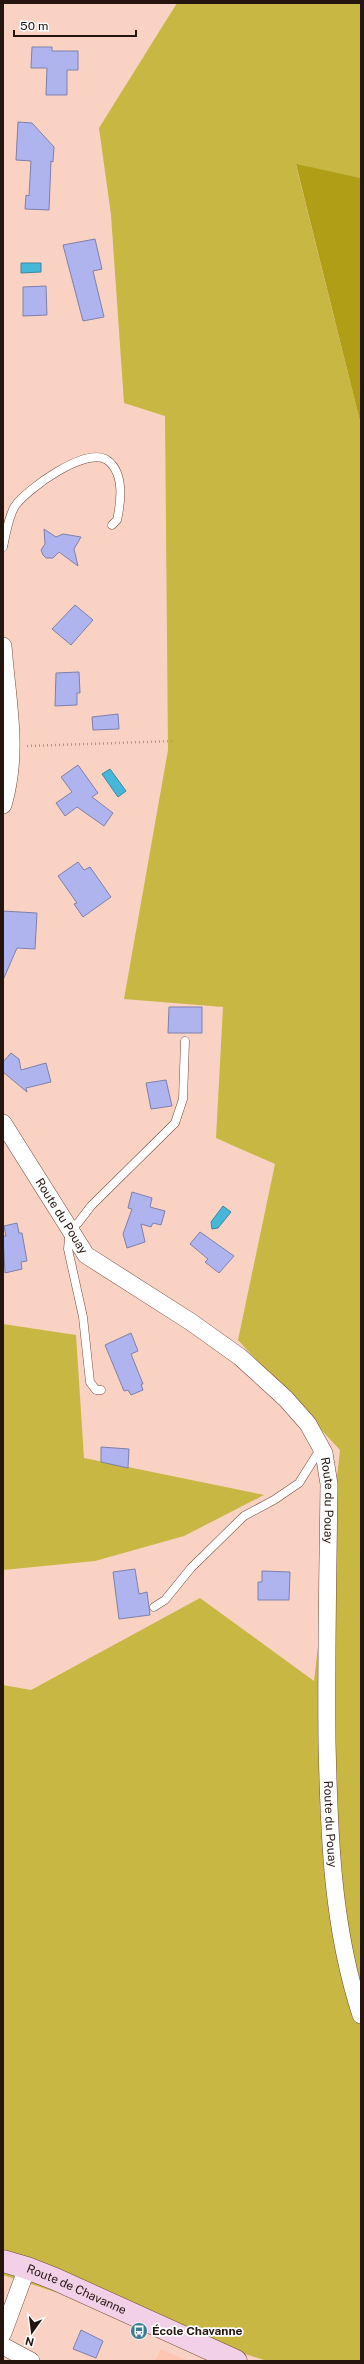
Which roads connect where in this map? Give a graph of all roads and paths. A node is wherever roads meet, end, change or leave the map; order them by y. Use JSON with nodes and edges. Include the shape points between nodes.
{"nodes":[{"id":1,"x":112,"y":525,"type":"dead end"},
{"id":2,"x":3,"y":547,"type":"edge"},
{"id":3,"x":3,"y":646,"type":"edge"},
{"id":4,"x":175,"y":741,"type":"dead end"},
{"id":5,"x":9,"y":754,"type":"edge"},
{"id":6,"x":3,"y":805,"type":"edge"},
{"id":7,"x":185,"y":1041,"type":"dead end"},
{"id":8,"x":3,"y":1123,"type":"edge"},
{"id":9,"x":71,"y":1233,"type":"junction"},
{"id":10,"x":101,"y":1390,"type":"dead end"},
{"id":11,"x":322,"y":1448,"type":"junction"},
{"id":12,"x":154,"y":1607,"type":"dead end"},
{"id":13,"x":361,"y":2015,"type":"edge"},
{"id":14,"x":3,"y":2261,"type":"edge"},
{"id":15,"x":27,"y":2268,"type":"junction"},
{"id":16,"x":3,"y":2333,"type":"edge"},
{"id":17,"x":3,"y":2346,"type":"edge"},
{"id":18,"x":31,"y":2361,"type":"edge"},
{"id":19,"x":236,"y":2361,"type":"edge"}],
"edges":[{"from":1,"to":2,"type":"lane","via":[[117,520],[120,484],[107,460],[86,460],[54,472],[22,498],[11,515]]},
{"from":3,"to":5,"type":"street"},
{"from":4,"to":5,"type":"path"},
{"from":5,"to":6,"type":"street","via":[[11,774]]},
{"from":7,"to":9,"type":"lane","via":[[183,1099],[175,1123],[91,1206]]},
{"from":8,"to":9,"type":"street","name":"Route du Pouay"},
{"from":9,"to":10,"type":"lane","via":[[68,1248],[84,1317],[90,1382],[96,1390]]},
{"from":9,"to":11,"type":"street","name":"Route du Pouay","via":[[86,1255],[191,1322],[240,1357],[291,1404],[308,1424]]},
{"from":11,"to":12,"type":"lane","via":[[299,1483],[244,1516],[191,1568],[165,1600]]},
{"from":11,"to":13,"type":"street","name":"Route du Pouay","via":[[329,1484],[328,1798],[334,1883],[346,1959]]},
{"from":14,"to":15,"type":"main road","name":"Route de Chavanne"},
{"from":15,"to":16,"type":"street"},
{"from":15,"to":19,"type":"main road","name":"Route de Chavanne"},
{"from":17,"to":18,"type":"street"}]}
